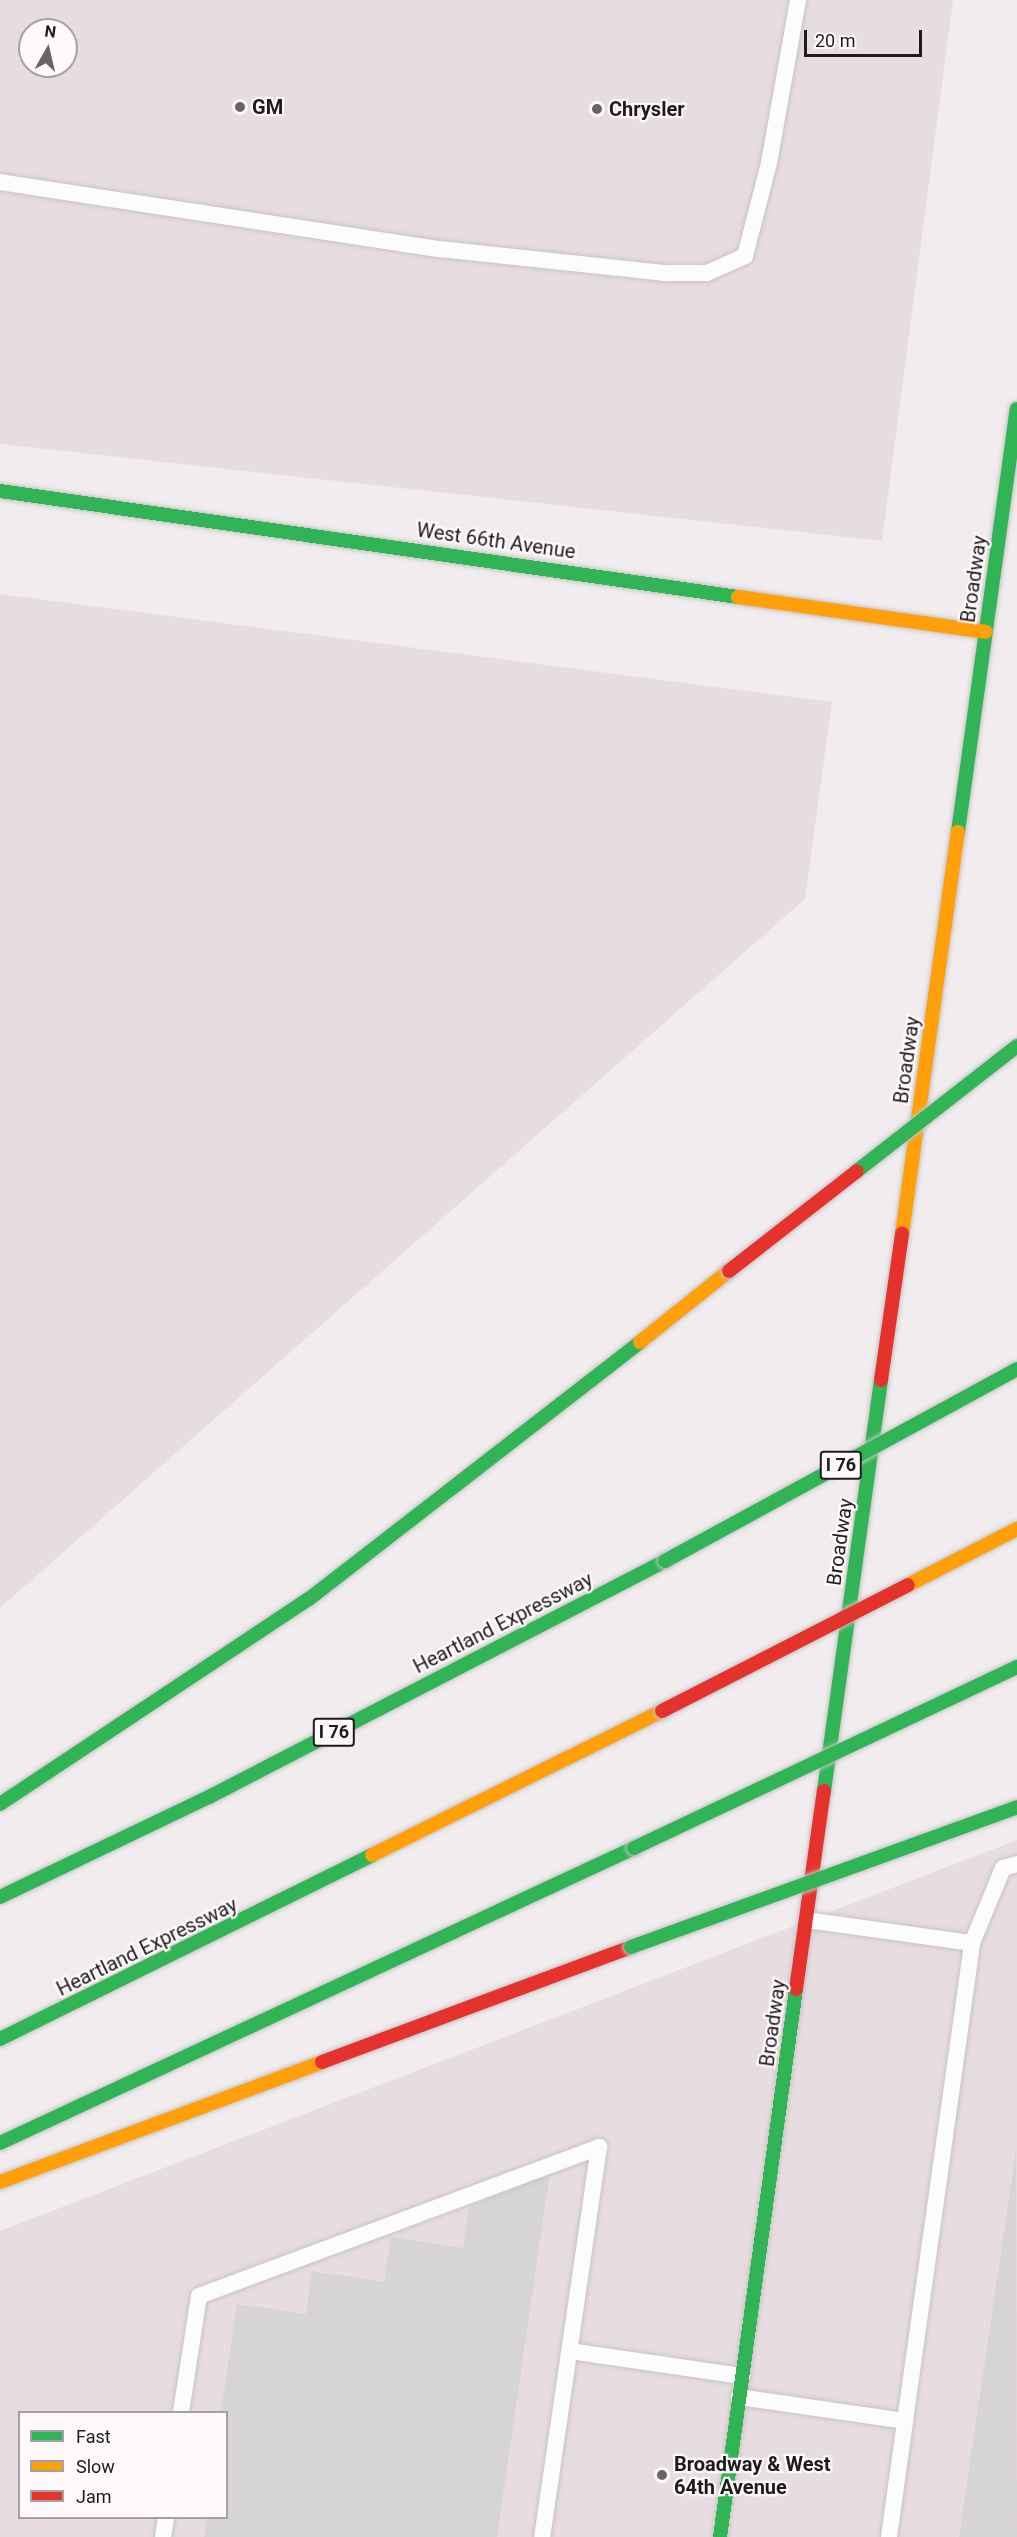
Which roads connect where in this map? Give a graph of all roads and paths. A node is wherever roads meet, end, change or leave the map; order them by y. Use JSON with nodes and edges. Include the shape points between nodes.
{"nodes":[{"id":1,"x":798,"y":0,"type":"edge"},
{"id":2,"x":0,"y":182,"type":"edge"},
{"id":3,"x":1017,"y":408,"type":"edge"},
{"id":4,"x":0,"y":491,"type":"edge"},
{"id":5,"x":986,"y":632,"type":"junction"},
{"id":6,"x":1017,"y":1046,"type":"edge"},
{"id":7,"x":1017,"y":1369,"type":"edge"},
{"id":8,"x":1017,"y":1529,"type":"edge"},
{"id":9,"x":1017,"y":1667,"type":"edge"},
{"id":10,"x":0,"y":1804,"type":"edge"},
{"id":11,"x":1017,"y":1807,"type":"edge"},
{"id":12,"x":1017,"y":1864,"type":"edge"},
{"id":13,"x":0,"y":1896,"type":"edge"},
{"id":14,"x":807,"y":1920,"type":"junction"},
{"id":15,"x":972,"y":1943,"type":"junction"},
{"id":16,"x":0,"y":2039,"type":"edge"},
{"id":17,"x":0,"y":2143,"type":"edge"},
{"id":18,"x":0,"y":2182,"type":"edge"},
{"id":19,"x":570,"y":2351,"type":"junction"},
{"id":20,"x":742,"y":2376,"type":"junction"},
{"id":21,"x":739,"y":2397,"type":"junction"},
{"id":22,"x":181,"y":2411,"type":"edge"},
{"id":23,"x":905,"y":2421,"type":"junction"},
{"id":24,"x":166,"y":2519,"type":"edge"},
{"id":25,"x":163,"y":2537,"type":"edge"},
{"id":26,"x":542,"y":2537,"type":"edge"},
{"id":27,"x":720,"y":2537,"type":"edge"},
{"id":28,"x":890,"y":2537,"type":"edge"}],
"edges":[{"from":1,"to":2,"type":"lane","via":[[769,163],[745,256],[707,273],[664,273],[440,249]]},
{"from":3,"to":5,"type":"main road","name":"Broadway"},
{"from":4,"to":5,"type":"main road","name":"West 66th Avenue"},
{"from":5,"to":14,"type":"main road","name":"Broadway"},
{"from":6,"to":10,"type":"main road","bridge":true,"via":[[483,1467],[309,1599]]},
{"from":7,"to":13,"type":"main road","name":"Heartland Expressway","number":"I 76","bridge":true,"via":[[665,1561],[209,1797]]},
{"from":8,"to":16,"type":"main road","name":"Heartland Expressway","bridge":true,"via":[[662,1711]]},
{"from":9,"to":17,"type":"main road","bridge":true},
{"from":11,"to":18,"type":"main road","bridge":true},
{"from":12,"to":15,"type":"lane","via":[[1003,1868]]},
{"from":14,"to":15,"type":"lane"},
{"from":14,"to":20,"type":"main road","name":"Broadway"},
{"from":15,"to":23,"type":"lane"},
{"from":19,"to":20,"type":"lane"},
{"from":19,"to":22,"type":"lane","via":[[599,2147],[199,2296]]},
{"from":19,"to":26,"type":"lane"},
{"from":20,"to":21,"type":"main road","name":"Broadway"},
{"from":21,"to":23,"type":"lane"},
{"from":21,"to":27,"type":"main road","name":"Broadway"},
{"from":23,"to":28,"type":"lane"},
{"from":24,"to":25,"type":"lane"}]}
